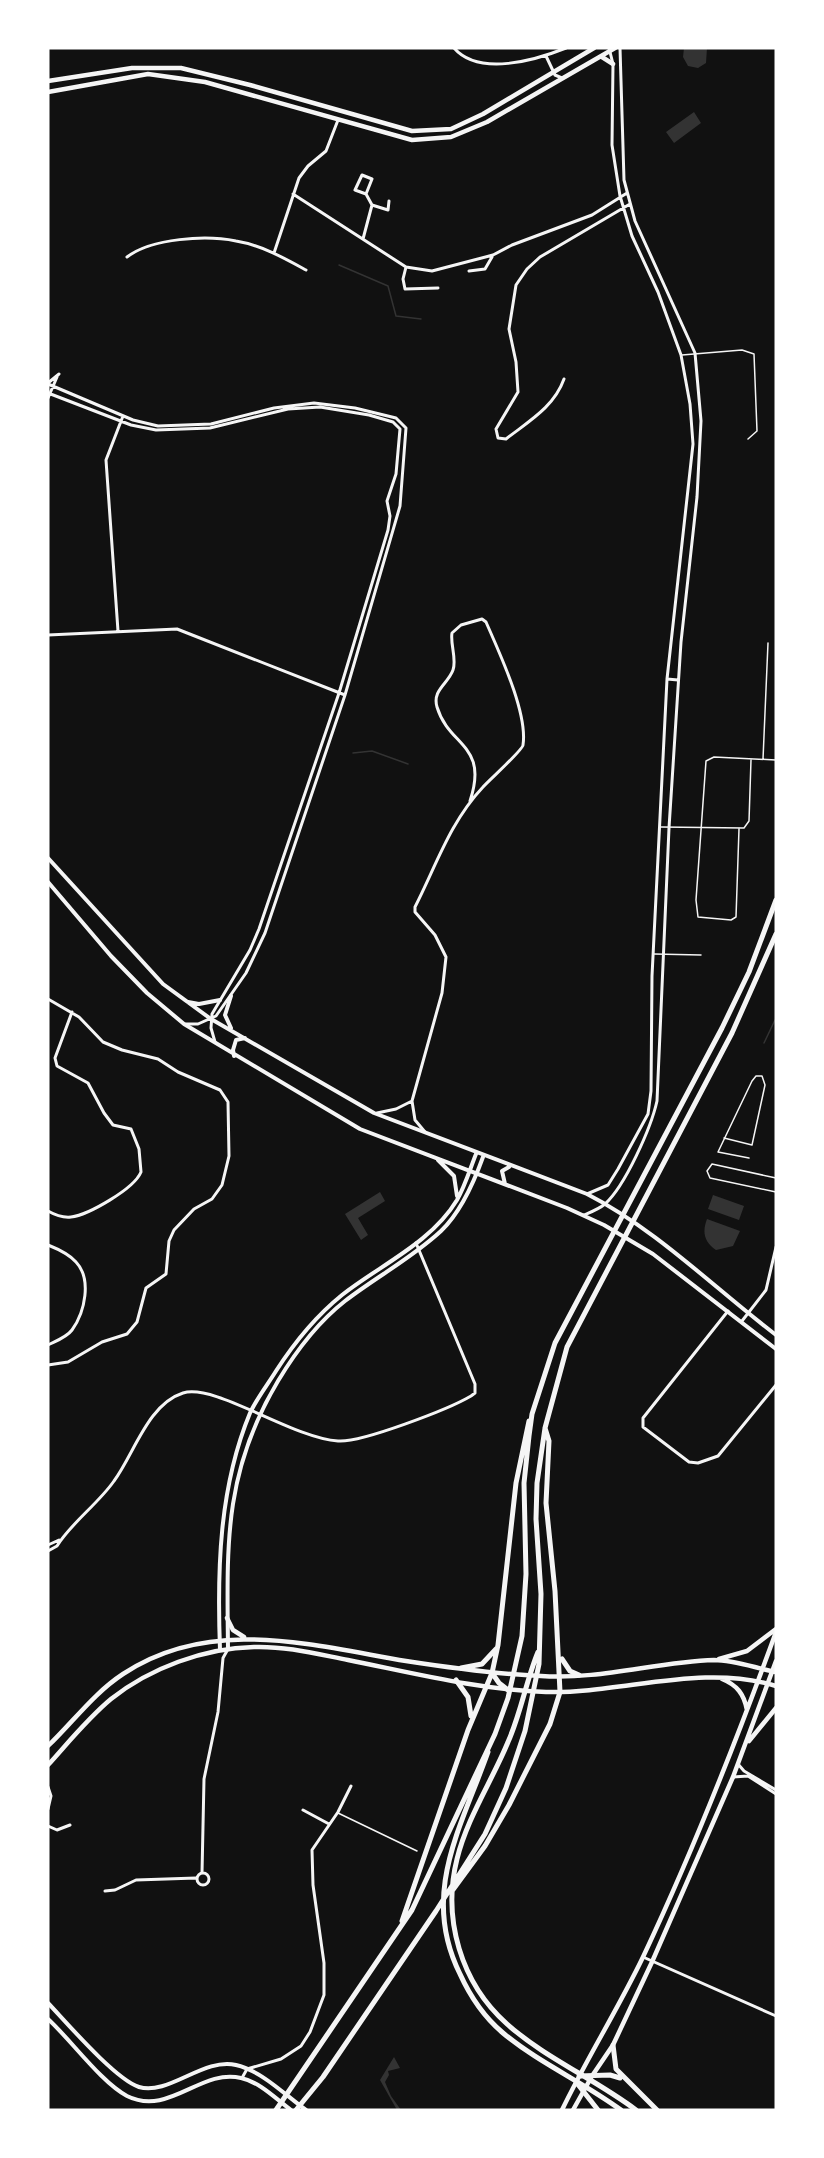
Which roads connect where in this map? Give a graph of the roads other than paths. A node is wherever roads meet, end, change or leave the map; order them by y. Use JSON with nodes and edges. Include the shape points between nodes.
{"nodes":[{"id":1,"x":454,"y":48,"type":"edge"},
{"id":2,"x":566,"y":48,"type":"edge"},
{"id":3,"x":594,"y":48,"type":"edge"},
{"id":4,"x":618,"y":48,"type":"edge"},
{"id":5,"x":609,"y":50,"type":"edge"},
{"id":6,"x":546,"y":56,"type":"junction"},
{"id":7,"x":602,"y":57,"type":"junction"},
{"id":8,"x":613,"y":64,"type":"junction"},
{"id":9,"x":554,"y":71,"type":"junction"},
{"id":10,"x":566,"y":78,"type":"junction"},
{"id":11,"x":537,"y":80,"type":"junction"},
{"id":12,"x":48,"y":81,"type":"edge"},
{"id":13,"x":545,"y":91,"type":"junction"},
{"id":14,"x":48,"y":92,"type":"edge"},
{"id":15,"x":317,"y":104,"type":"junction"},
{"id":16,"x":326,"y":116,"type":"junction"},
{"id":17,"x":339,"y":120,"type":"junction"},
{"id":18,"x":627,"y":193,"type":"junction"},
{"id":19,"x":294,"y":194,"type":"junction"},
{"id":20,"x":366,"y":194,"type":"junction"},
{"id":21,"x":620,"y":196,"type":"junction"},
{"id":22,"x":389,"y":201,"type":"dead end"},
{"id":23,"x":630,"y":204,"type":"junction"},
{"id":24,"x":372,"y":205,"type":"junction"},
{"id":25,"x":623,"y":207,"type":"junction"},
{"id":26,"x":363,"y":239,"type":"junction"},
{"id":27,"x":274,"y":253,"type":"junction"},
{"id":28,"x":494,"y":255,"type":"junction"},
{"id":29,"x":127,"y":257,"type":"dead end"},
{"id":30,"x":406,"y":267,"type":"junction"},
{"id":31,"x":306,"y":270,"type":"dead end"},
{"id":32,"x":469,"y":271,"type":"dead end"},
{"id":33,"x":438,"y":288,"type":"dead end"},
{"id":34,"x":695,"y":353,"type":"junction"},
{"id":35,"x":681,"y":355,"type":"junction"},
{"id":36,"x":564,"y":379,"type":"dead end"},
{"id":37,"x":48,"y":384,"type":"edge"},
{"id":38,"x":54,"y":387,"type":"junction"},
{"id":39,"x":49,"y":395,"type":"edge"},
{"id":40,"x":352,"y":409,"type":"junction"},
{"id":41,"x":123,"y":416,"type":"junction"},
{"id":42,"x":121,"y":421,"type":"junction"},
{"id":43,"x":748,"y":439,"type":"dead end"},
{"id":44,"x":391,"y":494,"type":"junction"},
{"id":45,"x":401,"y":497,"type":"junction"},
{"id":46,"x":118,"y":631,"type":"junction"},
{"id":47,"x":48,"y":635,"type":"edge"},
{"id":48,"x":768,"y":643,"type":"dead end"},
{"id":49,"x":667,"y":679,"type":"junction"},
{"id":50,"x":678,"y":680,"type":"junction"},
{"id":51,"x":339,"y":693,"type":"junction"},
{"id":52,"x":345,"y":695,"type":"junction"},
{"id":53,"x":751,"y":759,"type":"junction"},
{"id":54,"x":763,"y":759,"type":"junction"},
{"id":55,"x":776,"y":760,"type":"edge"},
{"id":56,"x":470,"y":801,"type":"junction"},
{"id":57,"x":660,"y":827,"type":"junction"},
{"id":58,"x":669,"y":828,"type":"junction"},
{"id":59,"x":701,"y":828,"type":"junction"},
{"id":60,"x":740,"y":829,"type":"junction"},
{"id":61,"x":48,"y":858,"type":"edge"},
{"id":62,"x":48,"y":882,"type":"edge"},
{"id":63,"x":776,"y":900,"type":"edge"},
{"id":64,"x":776,"y":934,"type":"edge"},
{"id":65,"x":653,"y":954,"type":"junction"},
{"id":66,"x":663,"y":954,"type":"junction"},
{"id":67,"x":701,"y":954,"type":"dead end"},
{"id":68,"x":231,"y":996,"type":"junction"},
{"id":69,"x":48,"y":999,"type":"edge"},
{"id":70,"x":220,"y":1000,"type":"junction"},
{"id":71,"x":185,"y":1002,"type":"junction"},
{"id":72,"x":72,"y":1012,"type":"junction"},
{"id":73,"x":211,"y":1019,"type":"junction"},
{"id":74,"x":184,"y":1024,"type":"junction"},
{"id":75,"x":232,"y":1030,"type":"junction"},
{"id":76,"x":245,"y":1038,"type":"junction"},
{"id":77,"x":216,"y":1044,"type":"junction"},
{"id":78,"x":234,"y":1056,"type":"junction"},
{"id":79,"x":412,"y":1101,"type":"junction"},
{"id":80,"x":374,"y":1113,"type":"junction"},
{"id":81,"x":429,"y":1135,"type":"junction"},
{"id":82,"x":724,"y":1138,"type":"junction"},
{"id":83,"x":476,"y":1154,"type":"junction"},
{"id":84,"x":483,"y":1157,"type":"junction"},
{"id":85,"x":435,"y":1158,"type":"junction"},
{"id":86,"x":749,"y":1158,"type":"dead end"},
{"id":87,"x":509,"y":1166,"type":"junction"},
{"id":88,"x":470,"y":1170,"type":"junction"},
{"id":89,"x":477,"y":1173,"type":"junction"},
{"id":90,"x":776,"y":1178,"type":"edge"},
{"id":91,"x":505,"y":1184,"type":"junction"},
{"id":92,"x":776,"y":1192,"type":"edge"},
{"id":93,"x":586,"y":1194,"type":"junction"},
{"id":94,"x":457,"y":1200,"type":"junction"},
{"id":95,"x":605,"y":1204,"type":"junction"},
{"id":96,"x":48,"y":1211,"type":"edge"},
{"id":97,"x":584,"y":1215,"type":"junction"},
{"id":98,"x":416,"y":1243,"type":"junction"},
{"id":99,"x":48,"y":1245,"type":"edge"},
{"id":100,"x":776,"y":1247,"type":"edge"},
{"id":101,"x":418,"y":1248,"type":"junction"},
{"id":102,"x":728,"y":1311,"type":"junction"},
{"id":103,"x":749,"y":1314,"type":"junction"},
{"id":104,"x":742,"y":1321,"type":"junction"},
{"id":105,"x":776,"y":1335,"type":"edge"},
{"id":106,"x":48,"y":1345,"type":"edge"},
{"id":107,"x":776,"y":1349,"type":"edge"},
{"id":108,"x":48,"y":1365,"type":"edge"},
{"id":109,"x":776,"y":1385,"type":"edge"},
{"id":110,"x":251,"y":1412,"type":"junction"},
{"id":111,"x":532,"y":1414,"type":"junction"},
{"id":112,"x":258,"y":1415,"type":"junction"},
{"id":113,"x":545,"y":1428,"type":"junction"},
{"id":114,"x":61,"y":1539,"type":"junction"},
{"id":115,"x":48,"y":1545,"type":"edge"},
{"id":116,"x":48,"y":1551,"type":"edge"},
{"id":117,"x":227,"y":1618,"type":"junction"},
{"id":118,"x":776,"y":1630,"type":"edge"},
{"id":119,"x":245,"y":1638,"type":"junction"},
{"id":120,"x":220,"y":1639,"type":"junction"},
{"id":121,"x":228,"y":1639,"type":"junction"},
{"id":122,"x":498,"y":1645,"type":"junction"},
{"id":123,"x":540,"y":1648,"type":"junction"},
{"id":124,"x":228,"y":1649,"type":"junction"},
{"id":125,"x":220,"y":1650,"type":"junction"},
{"id":126,"x":560,"y":1654,"type":"junction"},
{"id":127,"x":224,"y":1657,"type":"junction"},
{"id":128,"x":714,"y":1660,"type":"junction"},
{"id":129,"x":776,"y":1661,"type":"edge"},
{"id":130,"x":461,"y":1668,"type":"junction"},
{"id":131,"x":470,"y":1670,"type":"junction"},
{"id":132,"x":762,"y":1670,"type":"junction"},
{"id":133,"x":128,"y":1671,"type":"junction"},
{"id":134,"x":774,"y":1672,"type":"edge"},
{"id":135,"x":492,"y":1673,"type":"junction"},
{"id":136,"x":581,"y":1675,"type":"junction"},
{"id":137,"x":561,"y":1677,"type":"junction"},
{"id":138,"x":715,"y":1677,"type":"junction"},
{"id":139,"x":456,"y":1680,"type":"junction"},
{"id":140,"x":759,"y":1681,"type":"junction"},
{"id":141,"x":136,"y":1682,"type":"junction"},
{"id":142,"x":468,"y":1683,"type":"junction"},
{"id":143,"x":769,"y":1684,"type":"junction"},
{"id":144,"x":487,"y":1686,"type":"junction"},
{"id":145,"x":776,"y":1686,"type":"edge"},
{"id":146,"x":505,"y":1689,"type":"junction"},
{"id":147,"x":560,"y":1692,"type":"junction"},
{"id":148,"x":776,"y":1708,"type":"edge"},
{"id":149,"x":747,"y":1713,"type":"junction"},
{"id":150,"x":470,"y":1723,"type":"junction"},
{"id":151,"x":495,"y":1734,"type":"junction"},
{"id":152,"x":59,"y":1735,"type":"junction"},
{"id":153,"x":746,"y":1744,"type":"junction"},
{"id":154,"x":48,"y":1746,"type":"edge"},
{"id":155,"x":48,"y":1751,"type":"edge"},
{"id":156,"x":738,"y":1764,"type":"junction"},
{"id":157,"x":48,"y":1765,"type":"edge"},
{"id":158,"x":733,"y":1777,"type":"junction"},
{"id":159,"x":351,"y":1786,"type":"dead end"},
{"id":160,"x":48,"y":1787,"type":"edge"},
{"id":161,"x":776,"y":1792,"type":"edge"},
{"id":162,"x":48,"y":1809,"type":"edge"},
{"id":163,"x":303,"y":1810,"type":"dead end"},
{"id":164,"x":338,"y":1812,"type":"junction"},
{"id":165,"x":329,"y":1824,"type":"junction"},
{"id":166,"x":70,"y":1825,"type":"dead end"},
{"id":167,"x":48,"y":1826,"type":"edge"},
{"id":168,"x":417,"y":1851,"type":"dead end"},
{"id":169,"x":202,"y":1873,"type":"junction"},
{"id":170,"x":196,"y":1878,"type":"junction"},
{"id":171,"x":105,"y":1891,"type":"dead end"},
{"id":172,"x":436,"y":1911,"type":"junction"},
{"id":173,"x":400,"y":1928,"type":"junction"},
{"id":174,"x":643,"y":1957,"type":"junction"},
{"id":175,"x":652,"y":1962,"type":"junction"},
{"id":176,"x":48,"y":2003,"type":"edge"},
{"id":177,"x":776,"y":2016,"type":"edge"},
{"id":178,"x":48,"y":2019,"type":"edge"},
{"id":179,"x":613,"y":2045,"type":"junction"},
{"id":180,"x":91,"y":2047,"type":"junction"},
{"id":181,"x":87,"y":2060,"type":"junction"},
{"id":182,"x":247,"y":2069,"type":"junction"},
{"id":183,"x":592,"y":2076,"type":"junction"},
{"id":184,"x":242,"y":2078,"type":"junction"},
{"id":185,"x":577,"y":2079,"type":"junction"},
{"id":186,"x":627,"y":2081,"type":"junction"},
{"id":187,"x":582,"y":2092,"type":"junction"},
{"id":188,"x":276,"y":2110,"type":"edge"},
{"id":189,"x":291,"y":2110,"type":"edge"},
{"id":190,"x":296,"y":2110,"type":"edge"},
{"id":191,"x":306,"y":2110,"type":"edge"},
{"id":192,"x":562,"y":2110,"type":"edge"},
{"id":193,"x":573,"y":2110,"type":"edge"},
{"id":194,"x":598,"y":2110,"type":"edge"},
{"id":195,"x":621,"y":2110,"type":"edge"},
{"id":196,"x":636,"y":2110,"type":"edge"},
{"id":197,"x":657,"y":2110,"type":"edge"}],
"edges":[{"from":1,"to":6,"type":"street","via":[[472,62],[493,64]]},
{"from":2,"to":6,"type":"street"},
{"from":3,"to":9,"type":"main road"},
{"from":4,"to":5,"type":"main road"},
{"from":4,"to":18,"type":"street","via":[[621,147]]},
{"from":5,"to":7,"type":"main road"},
{"from":5,"to":8,"type":"street"},
{"from":6,"to":9,"type":"street"},
{"from":7,"to":8,"type":"main road"},
{"from":7,"to":10,"type":"main road"},
{"from":8,"to":21,"type":"street","via":[[612,145]]},
{"from":9,"to":10,"type":"street","via":[[558,77]]},
{"from":9,"to":11,"type":"main road"},
{"from":10,"to":13,"type":"main road"},
{"from":11,"to":13,"type":"main road","via":[[544,81]]},
{"from":11,"to":15,"type":"main road","via":[[483,114],[451,129],[432,132],[412,131]]},
{"from":12,"to":15,"type":"main road","via":[[132,68],[182,68]]},
{"from":13,"to":17,"type":"main road","via":[[487,122],[451,137],[431,140],[412,140]]},
{"from":14,"to":16,"type":"main road","via":[[161,75],[206,82]]},
{"from":15,"to":16,"type":"main road"},
{"from":16,"to":17,"type":"main road"},
{"from":17,"to":19,"type":"street","via":[[326,151],[299,178]]},
{"from":18,"to":21,"type":"street"},
{"from":18,"to":23,"type":"street"},
{"from":19,"to":26,"type":"street"},
{"from":19,"to":27,"type":"street"},
{"from":20,"to":20,"type":"street","via":[[355,190],[362,174],[372,179]]},
{"from":20,"to":24,"type":"street"},
{"from":21,"to":25,"type":"street"},
{"from":21,"to":28,"type":"street","via":[[592,215]]},
{"from":22,"to":24,"type":"street","via":[[388,210]]},
{"from":23,"to":25,"type":"street"},
{"from":23,"to":34,"type":"street"},
{"from":24,"to":26,"type":"street"},
{"from":25,"to":35,"type":"street"},
{"from":25,"to":36,"type":"street","via":[[540,257],[516,285],[509,329],[518,392],[496,429],[498,438],[506,439],[540,413],[558,396]]},
{"from":26,"to":30,"type":"street"},
{"from":27,"to":29,"type":"street","via":[[237,241],[186,240],[151,245]]},
{"from":27,"to":31,"type":"street"},
{"from":28,"to":30,"type":"street","via":[[446,270],[419,271]]},
{"from":28,"to":32,"type":"street","via":[[485,268]]},
{"from":30,"to":33,"type":"street","via":[[405,289]]},
{"from":34,"to":35,"type":"lane"},
{"from":34,"to":43,"type":"lane","via":[[742,350],[754,354],[757,431]]},
{"from":34,"to":50,"type":"street","via":[[701,449]]},
{"from":35,"to":49,"type":"street","via":[[693,452]]},
{"from":37,"to":38,"type":"street"},
{"from":37,"to":38,"type":"street","via":[[58,375]]},
{"from":38,"to":39,"type":"street"},
{"from":38,"to":41,"type":"street"},
{"from":39,"to":42,"type":"street"},
{"from":40,"to":41,"type":"street","via":[[300,404],[211,424],[173,427]]},
{"from":40,"to":42,"type":"street","via":[[288,409],[210,428],[179,431]]},
{"from":40,"to":44,"type":"street","via":[[393,422],[399,428]]},
{"from":40,"to":45,"type":"street","via":[[396,417],[406,428]]},
{"from":41,"to":42,"type":"street"},
{"from":42,"to":46,"type":"street","via":[[106,460]]},
{"from":44,"to":45,"type":"street"},
{"from":44,"to":51,"type":"street","via":[[388,530]]},
{"from":45,"to":52,"type":"street"},
{"from":46,"to":47,"type":"street"},
{"from":46,"to":51,"type":"street","via":[[179,630]]},
{"from":48,"to":54,"type":"lane"},
{"from":49,"to":50,"type":"street"},
{"from":49,"to":57,"type":"street"},
{"from":50,"to":58,"type":"street"},
{"from":51,"to":52,"type":"street"},
{"from":51,"to":70,"type":"street","via":[[259,930]]},
{"from":52,"to":68,"type":"street","via":[[265,933]]},
{"from":53,"to":54,"type":"lane"},
{"from":53,"to":59,"type":"lane","via":[[708,759]]},
{"from":53,"to":60,"type":"lane","via":[[749,821]]},
{"from":54,"to":55,"type":"lane"},
{"from":56,"to":56,"type":"street","via":[[475,777],[473,761],[467,747],[445,725],[436,695],[453,670],[452,633],[461,625],[482,619],[514,692],[524,744]]},
{"from":56,"to":79,"type":"street","via":[[446,840],[415,907],[442,945],[447,970]]},
{"from":57,"to":58,"type":"lane"},
{"from":57,"to":65,"type":"street"},
{"from":58,"to":59,"type":"lane"},
{"from":58,"to":66,"type":"street"},
{"from":59,"to":60,"type":"lane"},
{"from":59,"to":60,"type":"lane","via":[[696,915],[719,920],[736,917]]},
{"from":61,"to":71,"type":"main road","via":[[144,964]]},
{"from":62,"to":74,"type":"main road","via":[[111,957]]},
{"from":63,"to":111,"type":"highway","via":[[749,972],[722,1028],[555,1344]]},
{"from":64,"to":113,"type":"highway","via":[[732,1033],[567,1347]]},
{"from":65,"to":66,"type":"lane"},
{"from":65,"to":93,"type":"street","via":[[648,1114],[611,1180],[600,1190]]},
{"from":66,"to":67,"type":"lane"},
{"from":66,"to":95,"type":"street","via":[[657,1101],[652,1124]]},
{"from":68,"to":73,"type":"street"},
{"from":68,"to":75,"type":"main road","via":[[225,1015]]},
{"from":69,"to":72,"type":"street"},
{"from":70,"to":71,"type":"main road"},
{"from":70,"to":73,"type":"street"},
{"from":71,"to":73,"type":"main road"},
{"from":72,"to":96,"type":"street","via":[[55,1058],[57,1066],[88,1083],[111,1124],[131,1129],[139,1149],[141,1172],[127,1189],[78,1216],[61,1217]]},
{"from":72,"to":108,"type":"street","via":[[103,1042],[152,1056],[220,1090],[229,1106],[229,1156],[222,1185],[212,1199],[194,1209],[174,1230],[166,1274],[146,1288],[133,1329],[102,1341],[68,1362]]},
{"from":73,"to":74,"type":"street"},
{"from":73,"to":75,"type":"main road"},
{"from":73,"to":77,"type":"street"},
{"from":74,"to":77,"type":"main road"},
{"from":75,"to":76,"type":"main road"},
{"from":76,"to":78,"type":"main road","via":[[236,1040]]},
{"from":76,"to":80,"type":"main road"},
{"from":77,"to":78,"type":"main road"},
{"from":78,"to":85,"type":"main road","via":[[360,1129]]},
{"from":79,"to":80,"type":"street"},
{"from":79,"to":81,"type":"street","via":[[415,1120]]},
{"from":80,"to":81,"type":"main road"},
{"from":81,"to":83,"type":"main road"},
{"from":82,"to":82,"type":"lane","via":[[752,1145],[765,1085],[762,1076],[752,1081]]},
{"from":82,"to":86,"type":"lane","via":[[718,1152]]},
{"from":83,"to":84,"type":"main road"},
{"from":83,"to":88,"type":"main road"},
{"from":84,"to":87,"type":"main road"},
{"from":84,"to":89,"type":"main road"},
{"from":85,"to":88,"type":"main road"},
{"from":85,"to":94,"type":"main road","via":[[454,1176]]},
{"from":87,"to":91,"type":"main road","via":[[502,1171]]},
{"from":87,"to":93,"type":"main road"},
{"from":88,"to":89,"type":"main road"},
{"from":88,"to":94,"type":"main road"},
{"from":89,"to":91,"type":"main road"},
{"from":89,"to":101,"type":"main road","via":[[453,1217]]},
{"from":90,"to":92,"type":"lane","via":[[712,1164],[707,1171],[710,1178]]},
{"from":91,"to":97,"type":"main road"},
{"from":93,"to":95,"type":"main road"},
{"from":94,"to":98,"type":"main road"},
{"from":95,"to":97,"type":"street"},
{"from":95,"to":103,"type":"main road","via":[[652,1234]]},
{"from":97,"to":102,"type":"main road","via":[[643,1248]]},
{"from":98,"to":101,"type":"street"},
{"from":98,"to":110,"type":"main road","via":[[340,1297],[310,1326],[288,1352]]},
{"from":99,"to":106,"type":"street","via":[[78,1264],[86,1288],[72,1330]]},
{"from":100,"to":103,"type":"street","via":[[766,1290]]},
{"from":101,"to":112,"type":"main road","via":[[344,1302],[314,1330]]},
{"from":101,"to":112,"type":"street","via":[[475,1383],[475,1393],[353,1440],[301,1434]]},
{"from":102,"to":104,"type":"main road"},
{"from":102,"to":109,"type":"street","via":[[643,1418],[643,1427],[689,1462],[704,1461],[718,1456]]},
{"from":103,"to":104,"type":"street"},
{"from":103,"to":105,"type":"main road"},
{"from":104,"to":107,"type":"main road"},
{"from":110,"to":112,"type":"street"},
{"from":110,"to":114,"type":"street","via":[[203,1391],[172,1398],[152,1418],[113,1482]]},
{"from":110,"to":120,"type":"main road","via":[[237,1450],[224,1508]]},
{"from":111,"to":122,"type":"highway","via":[[516,1483]]},
{"from":111,"to":151,"type":"highway","via":[[524,1483],[526,1574],[522,1636]]},
{"from":112,"to":117,"type":"main road","via":[[242,1458],[231,1512]]},
{"from":113,"to":123,"type":"highway","via":[[536,1497]]},
{"from":113,"to":126,"type":"highway","via":[[549,1441],[546,1503]]},
{"from":114,"to":115,"type":"street"},
{"from":114,"to":116,"type":"street"},
{"from":117,"to":119,"type":"main road","via":[[233,1630]]},
{"from":117,"to":121,"type":"main road"},
{"from":118,"to":128,"type":"main road","via":[[747,1651]]},
{"from":118,"to":132,"type":"main road"},
{"from":119,"to":121,"type":"main road"},
{"from":119,"to":130,"type":"main road","via":[[279,1639]]},
{"from":120,"to":121,"type":"main road"},
{"from":120,"to":125,"type":"main road"},
{"from":120,"to":133,"type":"main road","via":[[180,1648]]},
{"from":121,"to":124,"type":"main road"},
{"from":122,"to":130,"type":"highway","via":[[486,1662]]},
{"from":122,"to":135,"type":"highway"},
{"from":123,"to":172,"type":"highway","via":[[525,1731],[506,1788],[485,1834]]},
{"from":123,"to":196,"type":"highway","via":[[508,1742],[457,1858],[452,1889],[456,1940],[471,1980],[484,2000],[521,2036]]},
{"from":124,"to":125,"type":"main road"},
{"from":124,"to":127,"type":"street"},
{"from":124,"to":139,"type":"main road","via":[[303,1651]]},
{"from":125,"to":127,"type":"street"},
{"from":125,"to":141,"type":"main road","via":[[172,1665]]},
{"from":126,"to":136,"type":"highway","via":[[570,1671]]},
{"from":126,"to":137,"type":"highway"},
{"from":127,"to":169,"type":"street","via":[[203,1786]]},
{"from":128,"to":132,"type":"main road"},
{"from":128,"to":136,"type":"main road"},
{"from":129,"to":134,"type":"main road"},
{"from":130,"to":131,"type":"main road"},
{"from":131,"to":135,"type":"main road"},
{"from":131,"to":142,"type":"main road"},
{"from":132,"to":134,"type":"main road"},
{"from":132,"to":140,"type":"main road"},
{"from":133,"to":141,"type":"main road","via":[[134,1674]]},
{"from":133,"to":152,"type":"main road","via":[[102,1690]]},
{"from":134,"to":143,"type":"main road"},
{"from":135,"to":137,"type":"main road"},
{"from":135,"to":144,"type":"highway"},
{"from":135,"to":146,"type":"highway"},
{"from":136,"to":137,"type":"main road"},
{"from":137,"to":147,"type":"highway"},
{"from":138,"to":140,"type":"main road"},
{"from":138,"to":147,"type":"main road"},
{"from":138,"to":149,"type":"main road","via":[[739,1689]]},
{"from":139,"to":142,"type":"main road"},
{"from":139,"to":150,"type":"highway","via":[[468,1697]]},
{"from":140,"to":143,"type":"main road"},
{"from":140,"to":149,"type":"main road"},
{"from":141,"to":157,"type":"main road","via":[[100,1709]]},
{"from":142,"to":144,"type":"main road"},
{"from":143,"to":145,"type":"main road"},
{"from":143,"to":153,"type":"main road"},
{"from":144,"to":146,"type":"main road"},
{"from":144,"to":150,"type":"highway"},
{"from":146,"to":147,"type":"main road"},
{"from":147,"to":172,"type":"highway","via":[[550,1724],[485,1846]]},
{"from":148,"to":153,"type":"main road"},
{"from":149,"to":174,"type":"main road"},
{"from":150,"to":173,"type":"highway"},
{"from":151,"to":173,"type":"highway"},
{"from":151,"to":195,"type":"highway","via":[[449,1855],[442,1897],[449,1949],[479,2008],[500,2031]]},
{"from":152,"to":154,"type":"main road"},
{"from":152,"to":155,"type":"main road"},
{"from":153,"to":156,"type":"main road"},
{"from":156,"to":158,"type":"main road"},
{"from":156,"to":161,"type":"street"},
{"from":158,"to":161,"type":"street","via":[[748,1776]]},
{"from":158,"to":175,"type":"main road"},
{"from":159,"to":164,"type":"street"},
{"from":160,"to":162,"type":"street"},
{"from":163,"to":165,"type":"street"},
{"from":164,"to":165,"type":"street"},
{"from":164,"to":168,"type":"lane"},
{"from":165,"to":182,"type":"street","via":[[315,1843],[311,1857],[324,1963],[324,1995],[301,2046],[281,2059]]},
{"from":166,"to":167,"type":"street","via":[[57,1830]]},
{"from":169,"to":170,"type":"street"},
{"from":169,"to":170,"type":"street","via":[[208,1875],[207,1884],[201,1885]]},
{"from":170,"to":171,"type":"street","via":[[136,1880]]},
{"from":172,"to":190,"type":"highway","via":[[323,2077]]},
{"from":173,"to":188,"type":"highway"},
{"from":174,"to":175,"type":"street"},
{"from":174,"to":185,"type":"main road"},
{"from":175,"to":177,"type":"street"},
{"from":175,"to":179,"type":"main road"},
{"from":176,"to":180,"type":"main road"},
{"from":178,"to":181,"type":"main road"},
{"from":179,"to":183,"type":"main road"},
{"from":179,"to":186,"type":"highway","via":[[616,2069]]},
{"from":180,"to":181,"type":"main road"},
{"from":180,"to":182,"type":"main road","via":[[125,2078],[144,2088],[214,2066],[233,2064]]},
{"from":181,"to":184,"type":"main road","via":[[119,2090],[146,2102],[165,2100],[226,2077]]},
{"from":182,"to":184,"type":"street"},
{"from":182,"to":191,"type":"main road"},
{"from":183,"to":185,"type":"highway"},
{"from":183,"to":186,"type":"highway","via":[[610,2075]]},
{"from":183,"to":187,"type":"main road"},
{"from":184,"to":189,"type":"main road"},
{"from":185,"to":187,"type":"highway"},
{"from":185,"to":192,"type":"main road"},
{"from":186,"to":197,"type":"highway"},
{"from":187,"to":193,"type":"main road"},
{"from":187,"to":194,"type":"highway"}]}
